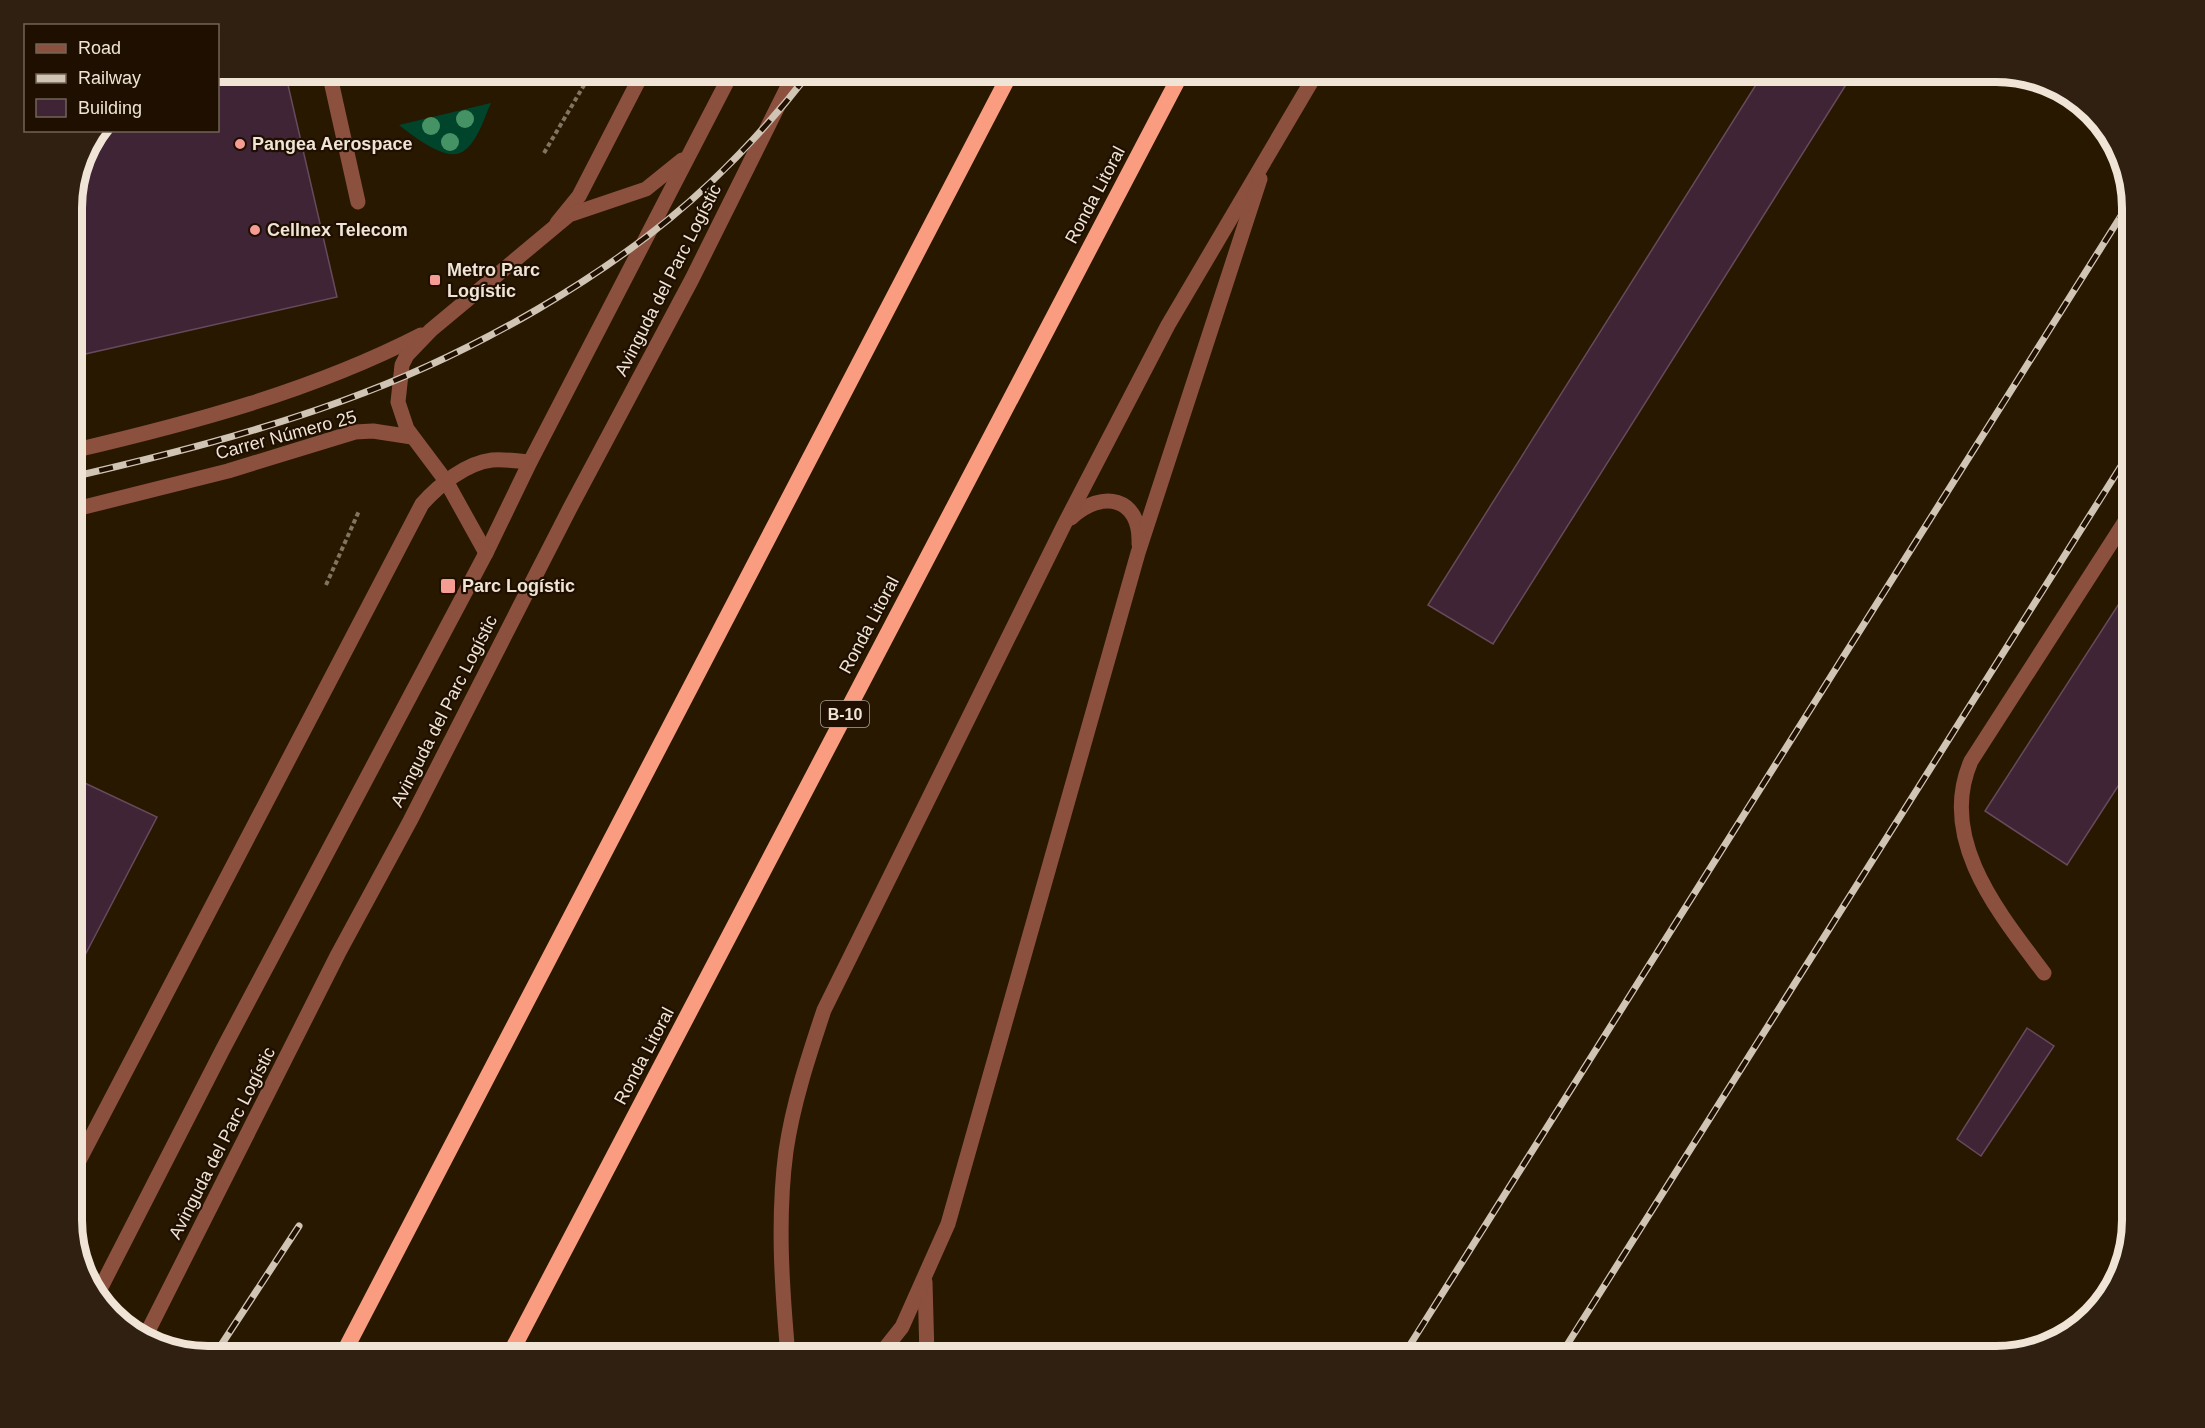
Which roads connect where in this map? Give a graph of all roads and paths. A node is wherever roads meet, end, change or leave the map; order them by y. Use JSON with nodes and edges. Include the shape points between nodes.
{"nodes":[{"id":1,"x":331,"y":82,"type":"edge"},
{"id":2,"x":586,"y":82,"type":"edge"},
{"id":3,"x":638,"y":82,"type":"edge"},
{"id":4,"x":727,"y":82,"type":"edge"},
{"id":5,"x":790,"y":82,"type":"edge"},
{"id":6,"x":1006,"y":82,"type":"edge"},
{"id":7,"x":1177,"y":82,"type":"edge"},
{"id":8,"x":1311,"y":82,"type":"edge"},
{"id":9,"x":1269,"y":150,"type":"junction"},
{"id":10,"x":544,"y":153,"type":"dead end"},
{"id":11,"x":691,"y":153,"type":"junction"},
{"id":12,"x":358,"y":202,"type":"dead end"},
{"id":13,"x":553,"y":228,"type":"junction"},
{"id":14,"x":431,"y":330,"type":"junction"},
{"id":15,"x":412,"y":437,"type":"junction"},
{"id":16,"x":83,"y":448,"type":"edge"},
{"id":17,"x":530,"y":462,"type":"junction"},
{"id":18,"x":446,"y":481,"type":"junction"},
{"id":19,"x":83,"y":507,"type":"edge"},
{"id":20,"x":359,"y":511,"type":"dead end"},
{"id":21,"x":1064,"y":525,"type":"junction"},
{"id":22,"x":2122,"y":526,"type":"edge"},
{"id":23,"x":486,"y":553,"type":"junction"},
{"id":24,"x":1138,"y":553,"type":"junction"},
{"id":25,"x":326,"y":585,"type":"dead end"},
{"id":26,"x":2044,"y":973,"type":"dead end"},
{"id":27,"x":83,"y":1153,"type":"edge"},
{"id":28,"x":925,"y":1279,"type":"junction"},
{"id":29,"x":102,"y":1286,"type":"edge"},
{"id":30,"x":149,"y":1330,"type":"edge"},
{"id":31,"x":347,"y":1346,"type":"edge"},
{"id":32,"x":514,"y":1346,"type":"edge"},
{"id":33,"x":787,"y":1346,"type":"edge"},
{"id":34,"x":887,"y":1346,"type":"edge"},
{"id":35,"x":927,"y":1346,"type":"edge"}],
"edges":[{"from":1,"to":12,"type":"street"},
{"from":2,"to":10,"type":"path"},
{"from":3,"to":13,"type":"street","name":"Avinguda del Parc Logístic","via":[[579,196]]},
{"from":4,"to":11,"type":"street","name":"Avinguda del Parc Logístic"},
{"from":5,"to":30,"type":"street","name":"Avinguda del Parc Logístic","via":[[692,279],[338,954]]},
{"from":6,"to":31,"type":"highway"},
{"from":7,"to":32,"type":"highway","name":"Ronda Litoral","number":"B-10"},
{"from":8,"to":9,"type":"street"},
{"from":9,"to":21,"type":"street","via":[[1168,325]]},
{"from":9,"to":24,"type":"street"},
{"from":11,"to":13,"type":"street","name":"Avinguda del Parc Logístic","via":[[646,189],[580,210]]},
{"from":11,"to":17,"type":"street","name":"Avinguda del Parc Logístic"},
{"from":13,"to":14,"type":"street","name":"Avinguda del Parc Logístic"},
{"from":14,"to":15,"type":"street","name":"Avinguda del Parc Logístic","via":[[407,355],[399,377],[400,409]]},
{"from":14,"to":16,"type":"street","name":"Avinguda del Parc Logístic","via":[[314,383]]},
{"from":15,"to":18,"type":"street"},
{"from":15,"to":19,"type":"street","name":"Carrer Número 25","via":[[355,432],[260,462]]},
{"from":17,"to":18,"type":"street","via":[[491,460]]},
{"from":17,"to":23,"type":"street","name":"Avinguda del Parc Logístic"},
{"from":18,"to":23,"type":"street"},
{"from":18,"to":27,"type":"street","via":[[422,504],[366,607]]},
{"from":20,"to":25,"type":"path"},
{"from":21,"to":24,"type":"street","via":[[1083,507],[1100,500],[1112,501],[1124,506],[1134,519],[1139,534]]},
{"from":21,"to":33,"type":"street","via":[[824,1010],[786,1150],[782,1286]]},
{"from":22,"to":26,"type":"street","via":[[1963,778],[1960,820],[1976,870],[2002,917]]},
{"from":23,"to":29,"type":"street","name":"Avinguda del Parc Logístic","via":[[228,1038]]},
{"from":24,"to":28,"type":"street","via":[[948,1224]]},
{"from":28,"to":34,"type":"street","via":[[902,1327]]},
{"from":28,"to":35,"type":"street"}]}
